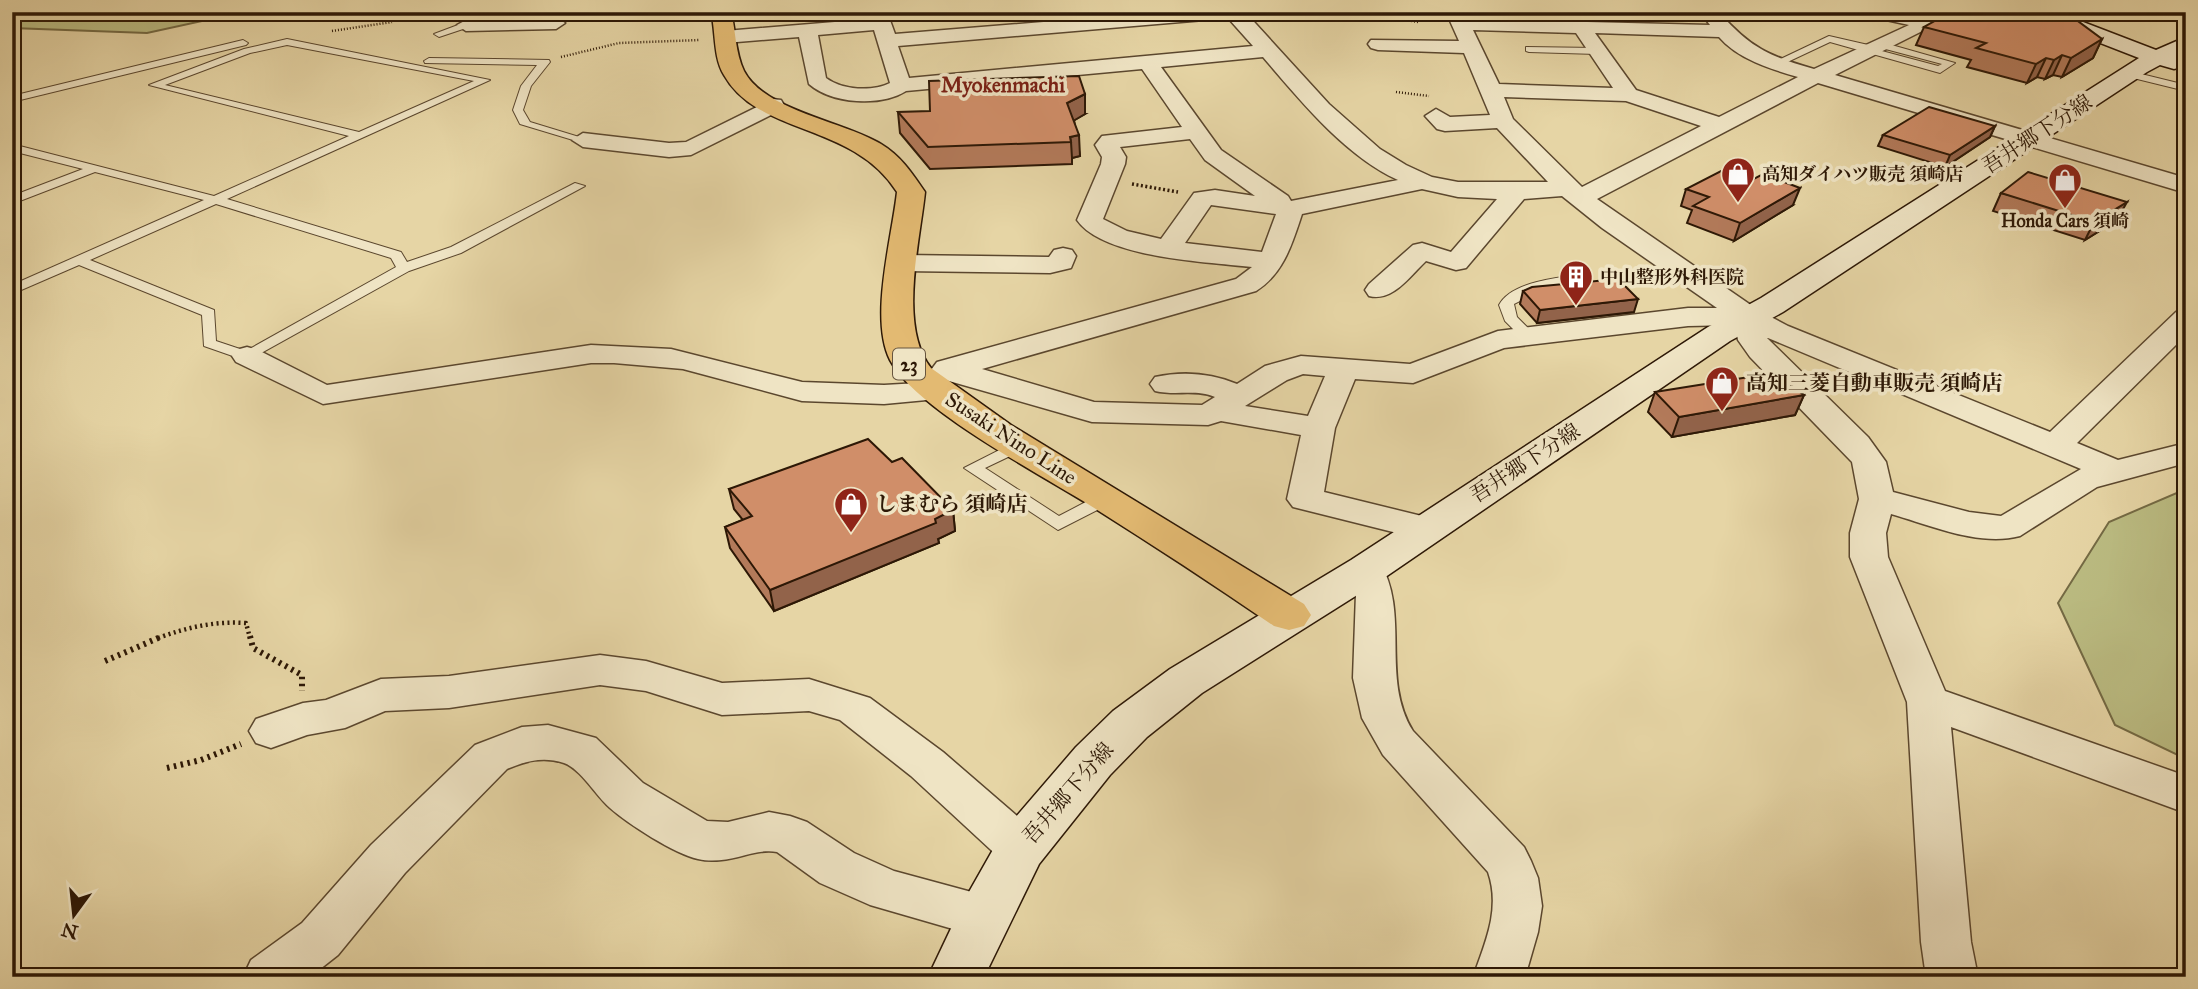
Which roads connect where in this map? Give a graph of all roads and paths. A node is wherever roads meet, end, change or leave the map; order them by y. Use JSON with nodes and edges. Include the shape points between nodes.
{"nodes":[{"id":1,"x":419,"y":12,"type":"edge"},
{"id":2,"x":498,"y":12,"type":"edge"},
{"id":3,"x":1234,"y":12,"type":"edge"},
{"id":4,"x":1364,"y":12,"type":"edge"},
{"id":5,"x":1709,"y":12,"type":"edge"},
{"id":6,"x":1875,"y":12,"type":"edge"},
{"id":7,"x":1951,"y":12,"type":"edge"},
{"id":8,"x":408,"y":17,"type":"dead end"},
{"id":9,"x":2036,"y":17,"type":"edge"},
{"id":10,"x":1457,"y":18,"type":"edge"},
{"id":11,"x":1577,"y":19,"type":"edge"},
{"id":12,"x":390,"y":23,"type":"dead end"},
{"id":13,"x":556,"y":23,"type":"dead end"},
{"id":14,"x":1926,"y":23,"type":"junction"},
{"id":15,"x":466,"y":25,"type":"junction"},
{"id":16,"x":881,"y":26,"type":"edge"},
{"id":17,"x":717,"y":27,"type":"edge"},
{"id":18,"x":808,"y":30,"type":"junction"},
{"id":19,"x":1724,"y":31,"type":"junction"},
{"id":20,"x":439,"y":34,"type":"dead end"},
{"id":21,"x":296,"y":36,"type":"junction"},
{"id":22,"x":1378,"y":44,"type":"dead end"},
{"id":23,"x":1469,"y":47,"type":"junction"},
{"id":24,"x":1529,"y":49,"type":"dead end"},
{"id":25,"x":1875,"y":49,"type":"junction"},
{"id":26,"x":1268,"y":51,"type":"junction"},
{"id":27,"x":1597,"y":51,"type":"junction"},
{"id":28,"x":2177,"y":55,"type":"edge"},
{"id":29,"x":545,"y":62,"type":"junction"},
{"id":30,"x":1149,"y":64,"type":"junction"},
{"id":31,"x":1775,"y":64,"type":"junction"},
{"id":32,"x":2129,"y":74,"type":"junction"},
{"id":33,"x":1816,"y":77,"type":"junction"},
{"id":34,"x":901,"y":85,"type":"junction"},
{"id":35,"x":2186,"y":88,"type":"edge"},
{"id":36,"x":1491,"y":90,"type":"junction"},
{"id":37,"x":1628,"y":95,"type":"junction"},
{"id":38,"x":12,"y":99,"type":"edge"},
{"id":39,"x":773,"y":105,"type":"junction"},
{"id":40,"x":1436,"y":116,"type":"dead end"},
{"id":41,"x":1503,"y":121,"type":"junction"},
{"id":42,"x":1720,"y":125,"type":"junction"},
{"id":43,"x":1194,"y":132,"type":"junction"},
{"id":44,"x":357,"y":135,"type":"junction"},
{"id":45,"x":583,"y":140,"type":"joint"},
{"id":46,"x":2030,"y":140,"type":"junction"},
{"id":47,"x":12,"y":147,"type":"edge"},
{"id":48,"x":93,"y":169,"type":"junction"},
{"id":49,"x":1107,"y":181,"type":"junction"},
{"id":50,"x":1422,"y":181,"type":"junction"},
{"id":51,"x":579,"y":186,"type":"dead end"},
{"id":52,"x":2186,"y":186,"type":"edge"},
{"id":53,"x":1517,"y":192,"type":"junction"},
{"id":54,"x":1574,"y":193,"type":"junction"},
{"id":55,"x":1215,"y":197,"type":"junction"},
{"id":56,"x":213,"y":199,"type":"junction"},
{"id":57,"x":12,"y":200,"type":"edge"},
{"id":58,"x":1291,"y":209,"type":"junction"},
{"id":59,"x":1167,"y":249,"type":"junction"},
{"id":60,"x":1063,"y":256,"type":"dead end"},
{"id":61,"x":77,"y":260,"type":"junction"},
{"id":62,"x":1270,"y":261,"type":"junction"},
{"id":63,"x":903,"y":262,"type":"junction"},
{"id":64,"x":404,"y":268,"type":"junction"},
{"id":65,"x":1582,"y":279,"type":"edge"},
{"id":66,"x":1379,"y":289,"type":"dead end"},
{"id":67,"x":12,"y":290,"type":"edge"},
{"id":68,"x":1748,"y":316,"type":"junction"},
{"id":69,"x":2182,"y":328,"type":"edge"},
{"id":70,"x":1527,"y":335,"type":"junction"},
{"id":71,"x":247,"y":356,"type":"junction"},
{"id":72,"x":1343,"y":366,"type":"junction"},
{"id":73,"x":935,"y":379,"type":"junction"},
{"id":74,"x":1166,"y":384,"type":"dead end"},
{"id":75,"x":1227,"y":403,"type":"junction"},
{"id":76,"x":1319,"y":428,"type":"junction"},
{"id":77,"x":1019,"y":445,"type":"junction"},
{"id":78,"x":2054,"y":446,"type":"junction"},
{"id":79,"x":2186,"y":453,"type":"edge"},
{"id":80,"x":2113,"y":470,"type":"junction"},
{"id":81,"x":1107,"y":498,"type":"junction"},
{"id":82,"x":1877,"y":499,"type":"junction"},
{"id":83,"x":1425,"y":528,"type":"junction"},
{"id":84,"x":1366,"y":570,"type":"junction"},
{"id":85,"x":1289,"y":615,"type":"junction"},
{"id":86,"x":105,"y":661,"type":"dead end"},
{"id":87,"x":302,"y":691,"type":"dead end"},
{"id":88,"x":1928,"y":702,"type":"junction"},
{"id":89,"x":271,"y":731,"type":"joint"},
{"id":90,"x":167,"y":768,"type":"dead end"},
{"id":91,"x":2186,"y":795,"type":"edge"},
{"id":92,"x":1021,"y":848,"type":"junction"},
{"id":93,"x":984,"y":916,"type":"junction"},
{"id":94,"x":269,"y":977,"type":"edge"},
{"id":95,"x":956,"y":977,"type":"edge"},
{"id":96,"x":1499,"y":977,"type":"edge"},
{"id":97,"x":1952,"y":977,"type":"edge"}],
"edges":[{"from":1,"to":8,"type":"lane"},
{"from":2,"to":15,"type":"street"},
{"from":3,"to":16,"type":"street"},
{"from":3,"to":26,"type":"street"},
{"from":4,"to":10,"type":"path","via":[[1414,22]]},
{"from":5,"to":19,"type":"street"},
{"from":6,"to":14,"type":"street"},
{"from":7,"to":14,"type":"street"},
{"from":9,"to":28,"type":"main road"},
{"from":10,"to":11,"type":"street"},
{"from":10,"to":23,"type":"street"},
{"from":11,"to":19,"type":"street"},
{"from":11,"to":27,"type":"street"},
{"from":12,"to":21,"type":"path"},
{"from":13,"to":15,"type":"street"},
{"from":14,"to":25,"type":"street"},
{"from":15,"to":20,"type":"lane"},
{"from":16,"to":18,"type":"street"},
{"from":16,"to":34,"type":"street"},
{"from":17,"to":18,"type":"street"},
{"from":17,"to":29,"type":"path","via":[[704,40],[619,43]]},
{"from":17,"to":39,"type":"main road","name":"Susaki Nino Line","number":"23","via":[[740,83]]},
{"from":18,"to":34,"type":"street","via":[[821,87],[844,93],[881,93]]},
{"from":19,"to":31,"type":"street","via":[[1748,51]]},
{"from":21,"to":29,"type":"lane","via":[[424,61]]},
{"from":21,"to":38,"type":"lane","via":[[187,55]]},
{"from":22,"to":23,"type":"street"},
{"from":23,"to":36,"type":"street"},
{"from":24,"to":27,"type":"lane"},
{"from":25,"to":25,"type":"lane","via":[[1950,63],[1940,70]]},
{"from":25,"to":31,"type":"lane","via":[[1829,39]]},
{"from":25,"to":33,"type":"street"},
{"from":26,"to":30,"type":"street"},
{"from":26,"to":50,"type":"street","via":[[1351,138]]},
{"from":27,"to":37,"type":"street"},
{"from":28,"to":32,"type":"main road","name":"吾井郷下分線"},
{"from":29,"to":45,"type":"lane","via":[[526,86],[518,110],[526,124]]},
{"from":30,"to":34,"type":"street"},
{"from":30,"to":43,"type":"street"},
{"from":31,"to":33,"type":"street"},
{"from":32,"to":35,"type":"lane"},
{"from":32,"to":46,"type":"main road","name":"吾井郷下分線"},
{"from":33,"to":42,"type":"street"},
{"from":33,"to":46,"type":"street"},
{"from":36,"to":37,"type":"street"},
{"from":36,"to":41,"type":"street"},
{"from":37,"to":42,"type":"street"},
{"from":39,"to":45,"type":"street","via":[[691,148],[669,150]]},
{"from":39,"to":63,"type":"main road","name":"Susaki Nino Line","number":"23","via":[[868,146],[899,170],[911,192]]},
{"from":40,"to":41,"type":"street","via":[[1445,124]]},
{"from":41,"to":54,"type":"street"},
{"from":42,"to":54,"type":"street"},
{"from":43,"to":49,"type":"street","via":[[1110,141],[1114,157]]},
{"from":43,"to":58,"type":"street","via":[[1232,171]]},
{"from":44,"to":44,"type":"lane","via":[[485,80],[287,42],[247,51],[154,85]]},
{"from":44,"to":56,"type":"lane"},
{"from":46,"to":52,"type":"street"},
{"from":46,"to":68,"type":"main road","name":"吾井郷下分線","via":[[1772,306]]},
{"from":47,"to":48,"type":"lane"},
{"from":48,"to":56,"type":"lane"},
{"from":48,"to":57,"type":"lane"},
{"from":49,"to":55,"type":"path"},
{"from":49,"to":59,"type":"street","via":[[1090,220],[1092,226]]},
{"from":50,"to":53,"type":"street"},
{"from":50,"to":58,"type":"street"},
{"from":51,"to":64,"type":"lane","via":[[457,250]]},
{"from":53,"to":54,"type":"street"},
{"from":53,"to":66,"type":"street","via":[[1456,262],[1422,251]]},
{"from":54,"to":68,"type":"street"},
{"from":55,"to":58,"type":"street"},
{"from":55,"to":59,"type":"street","via":[[1198,202]]},
{"from":56,"to":61,"type":"lane"},
{"from":56,"to":64,"type":"lane","via":[[396,255]]},
{"from":58,"to":62,"type":"street"},
{"from":59,"to":62,"type":"street"},
{"from":60,"to":63,"type":"street","via":[[1061,262],[1050,265]]},
{"from":61,"to":67,"type":"lane"},
{"from":61,"to":71,"type":"lane","via":[[209,313],[209,343]]},
{"from":62,"to":73,"type":"street","via":[[1261,275],[1246,285]]},
{"from":63,"to":73,"type":"main road","name":"Susaki Nino Line","number":"23","via":[[898,320],[906,359]]},
{"from":64,"to":71,"type":"lane"},
{"from":65,"to":70,"type":"lane","via":[[1545,284],[1508,301],[1510,317]]},
{"from":68,"to":70,"type":"street","via":[[1688,317]]},
{"from":68,"to":78,"type":"street"},
{"from":68,"to":82,"type":"street","via":[[1753,340],[1761,351],[1869,462]]},
{"from":68,"to":83,"type":"main road","name":"吾井郷下分線"},
{"from":69,"to":78,"type":"street"},
{"from":70,"to":72,"type":"street","via":[[1498,340],[1413,374]]},
{"from":71,"to":73,"type":"street","via":[[323,395],[591,354],[682,359],[814,392],[918,394]]},
{"from":72,"to":75,"type":"street","via":[[1286,369]]},
{"from":72,"to":76,"type":"street"},
{"from":73,"to":75,"type":"street","via":[[1092,412],[1189,416]]},
{"from":73,"to":77,"type":"main road","name":"Susaki Nino Line","number":"23"},
{"from":74,"to":75,"type":"street","via":[[1223,386]]},
{"from":75,"to":76,"type":"street"},
{"from":76,"to":83,"type":"street","via":[[1305,499]]},
{"from":77,"to":81,"type":"main road","name":"Susaki Nino Line","number":"23"},
{"from":77,"to":81,"type":"lane","via":[[972,468],[1058,524]]},
{"from":78,"to":80,"type":"street"},
{"from":79,"to":80,"type":"street"},
{"from":80,"to":82,"type":"street","via":[[2085,479],[2007,528],[1969,524]]},
{"from":81,"to":85,"type":"main road","name":"Susaki Nino Line","number":"23"},
{"from":82,"to":88,"type":"street","via":[[1868,533],[1869,557]]},
{"from":83,"to":84,"type":"main road","name":"吾井郷下分線"},
{"from":84,"to":85,"type":"main road","name":"吾井郷下分線"},
{"from":84,"to":96,"type":"street","via":[[1375,593],[1374,678],[1383,718],[1398,743],[1507,861],[1517,883],[1520,905]]},
{"from":85,"to":92,"type":"main road","name":"吾井郷下分線","via":[[1186,681],[1130,724]]},
{"from":86,"to":87,"type":"path","via":[[181,629],[228,620],[246,623],[253,648],[297,670]]},
{"from":88,"to":91,"type":"street"},
{"from":88,"to":97,"type":"street"},
{"from":89,"to":90,"type":"path","via":[[271,727],[227,750]]},
{"from":89,"to":92,"type":"street","via":[[303,719],[330,716],[381,695],[449,692],[600,670],[646,676],[722,699],[809,695],[855,709],[927,764]]},
{"from":92,"to":93,"type":"main road","name":"吾井郷下分線"},
{"from":93,"to":94,"type":"street","via":[[887,890],[837,868],[790,836],[769,831],[728,842],[699,840],[627,796],[581,750],[548,742],[522,744],[491,757],[388,859],[320,939]]},
{"from":93,"to":95,"type":"main road","name":"吾井郷下分線"}]}
